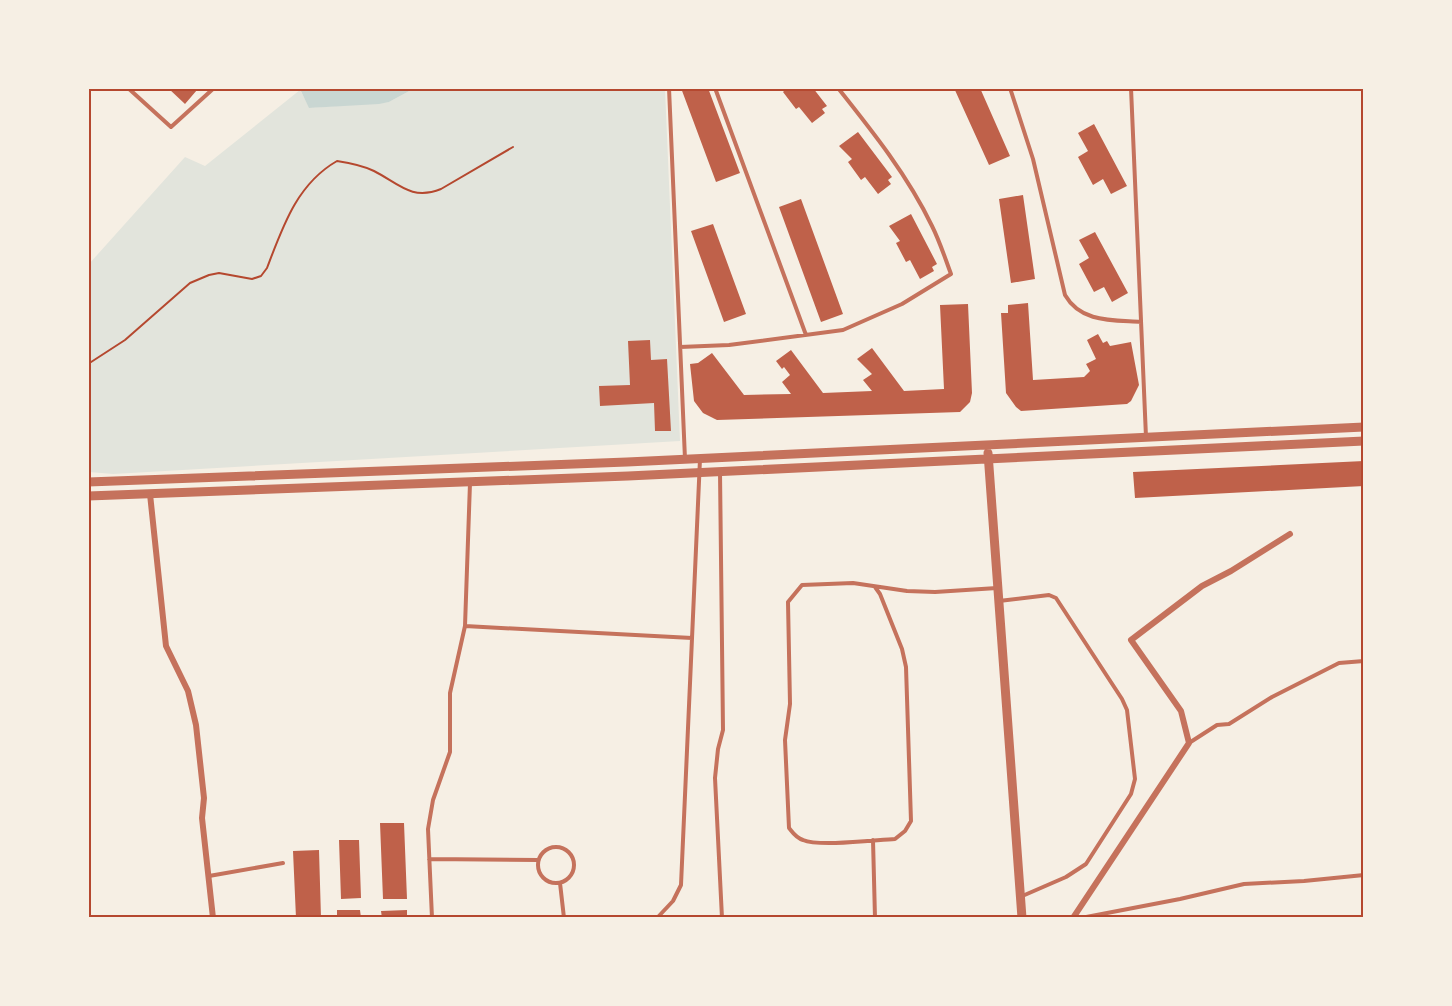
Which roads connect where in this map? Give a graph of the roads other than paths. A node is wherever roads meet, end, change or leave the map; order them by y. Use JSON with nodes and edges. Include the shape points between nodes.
{"nodes":[{"id":1,"x":128,"y":88,"type":"edge"},
{"id":2,"x":669,"y":88,"type":"edge"},
{"id":3,"x":715,"y":88,"type":"edge"},
{"id":4,"x":838,"y":88,"type":"edge"},
{"id":5,"x":1010,"y":88,"type":"edge"},
{"id":6,"x":1131,"y":88,"type":"edge"},
{"id":7,"x":214,"y":89,"type":"edge"},
{"id":8,"x":1141,"y":322,"type":"junction"},
{"id":9,"x":806,"y":335,"type":"junction"},
{"id":10,"x":680,"y":347,"type":"junction"},
{"id":11,"x":1364,"y":427,"type":"edge"},
{"id":12,"x":1146,"y":437,"type":"junction"},
{"id":13,"x":1364,"y":441,"type":"edge"},
{"id":14,"x":987,"y":445,"type":"junction"},
{"id":15,"x":700,"y":458,"type":"junction"},
{"id":16,"x":988,"y":458,"type":"junction"},
{"id":17,"x":685,"y":459,"type":"junction"},
{"id":18,"x":720,"y":471,"type":"junction"},
{"id":19,"x":699,"y":472,"type":"junction"},
{"id":20,"x":88,"y":482,"type":"edge"},
{"id":21,"x":470,"y":482,"type":"junction"},
{"id":22,"x":150,"y":494,"type":"junction"},
{"id":23,"x":88,"y":496,"type":"edge"},
{"id":24,"x":1290,"y":534,"type":"dead end"},
{"id":25,"x":875,"y":587,"type":"junction"},
{"id":26,"x":998,"y":588,"type":"junction"},
{"id":27,"x":999,"y":601,"type":"junction"},
{"id":28,"x":465,"y":626,"type":"junction"},
{"id":29,"x":692,"y":638,"type":"junction"},
{"id":30,"x":1364,"y":661,"type":"edge"},
{"id":31,"x":1189,"y":743,"type":"junction"},
{"id":32,"x":873,"y":840,"type":"junction"},
{"id":33,"x":429,"y":859,"type":"junction"},
{"id":34,"x":538,"y":860,"type":"junction"},
{"id":35,"x":283,"y":863,"type":"dead end"},
{"id":36,"x":1364,"y":875,"type":"edge"},
{"id":37,"x":209,"y":876,"type":"junction"},
{"id":38,"x":560,"y":883,"type":"junction"},
{"id":39,"x":1020,"y":897,"type":"junction"},
{"id":40,"x":213,"y":918,"type":"edge"},
{"id":41,"x":432,"y":918,"type":"edge"},
{"id":42,"x":564,"y":918,"type":"edge"},
{"id":43,"x":657,"y":918,"type":"edge"},
{"id":44,"x":722,"y":918,"type":"edge"},
{"id":45,"x":875,"y":918,"type":"edge"},
{"id":46,"x":1022,"y":918,"type":"edge"},
{"id":47,"x":1073,"y":918,"type":"edge"},
{"id":48,"x":1081,"y":918,"type":"edge"}],
"edges":[{"from":1,"to":7,"type":"lane","via":[[171,127]]},
{"from":2,"to":10,"type":"lane"},
{"from":3,"to":9,"type":"lane"},
{"from":4,"to":9,"type":"lane","via":[[903,174],[933,228],[951,274],[922,294],[863,322],[843,330]]},
{"from":5,"to":8,"type":"lane","via":[[1033,159],[1065,295],[1078,311],[1093,318]]},
{"from":6,"to":8,"type":"lane"},
{"from":8,"to":12,"type":"lane"},
{"from":9,"to":10,"type":"lane"},
{"from":10,"to":17,"type":"lane"},
{"from":11,"to":12,"type":"street"},
{"from":12,"to":14,"type":"street"},
{"from":13,"to":16,"type":"street"},
{"from":14,"to":15,"type":"street"},
{"from":14,"to":16,"type":"street"},
{"from":15,"to":17,"type":"street"},
{"from":15,"to":19,"type":"lane"},
{"from":16,"to":18,"type":"street"},
{"from":16,"to":26,"type":"street"},
{"from":17,"to":20,"type":"street"},
{"from":18,"to":19,"type":"street"},
{"from":18,"to":44,"type":"lane","via":[[723,730],[715,778]]},
{"from":19,"to":21,"type":"street"},
{"from":19,"to":29,"type":"lane"},
{"from":21,"to":22,"type":"street"},
{"from":21,"to":28,"type":"lane"},
{"from":22,"to":23,"type":"street"},
{"from":22,"to":37,"type":"street","via":[[165,646],[182,675],[196,724]]},
{"from":24,"to":31,"type":"street","via":[[1202,586],[1131,640],[1181,711]]},
{"from":25,"to":26,"type":"lane","via":[[935,592]]},
{"from":25,"to":32,"type":"lane","via":[[902,649],[906,668],[911,821],[895,838]]},
{"from":25,"to":32,"type":"lane","via":[[853,583],[802,585],[791,596],[790,704],[785,740],[789,828],[794,836],[819,843]]},
{"from":26,"to":27,"type":"street"},
{"from":27,"to":39,"type":"street"},
{"from":27,"to":39,"type":"lane","via":[[1048,595],[1056,598],[1127,710],[1135,779],[1131,794],[1086,864]]},
{"from":28,"to":29,"type":"lane"},
{"from":28,"to":33,"type":"lane","via":[[450,693],[450,752],[429,814]]},
{"from":29,"to":43,"type":"lane","via":[[681,885]]},
{"from":30,"to":31,"type":"lane","via":[[1339,663]]},
{"from":31,"to":47,"type":"street"},
{"from":32,"to":45,"type":"lane"},
{"from":33,"to":34,"type":"lane"},
{"from":33,"to":41,"type":"lane"},
{"from":34,"to":38,"type":"lane","via":[[544,880]]},
{"from":34,"to":38,"type":"lane","via":[[544,851],[554,847],[571,855],[573,870]]},
{"from":35,"to":37,"type":"lane"},
{"from":36,"to":48,"type":"lane","via":[[1244,884]]},
{"from":37,"to":40,"type":"street"},
{"from":38,"to":42,"type":"lane"},
{"from":39,"to":46,"type":"street"}]}
